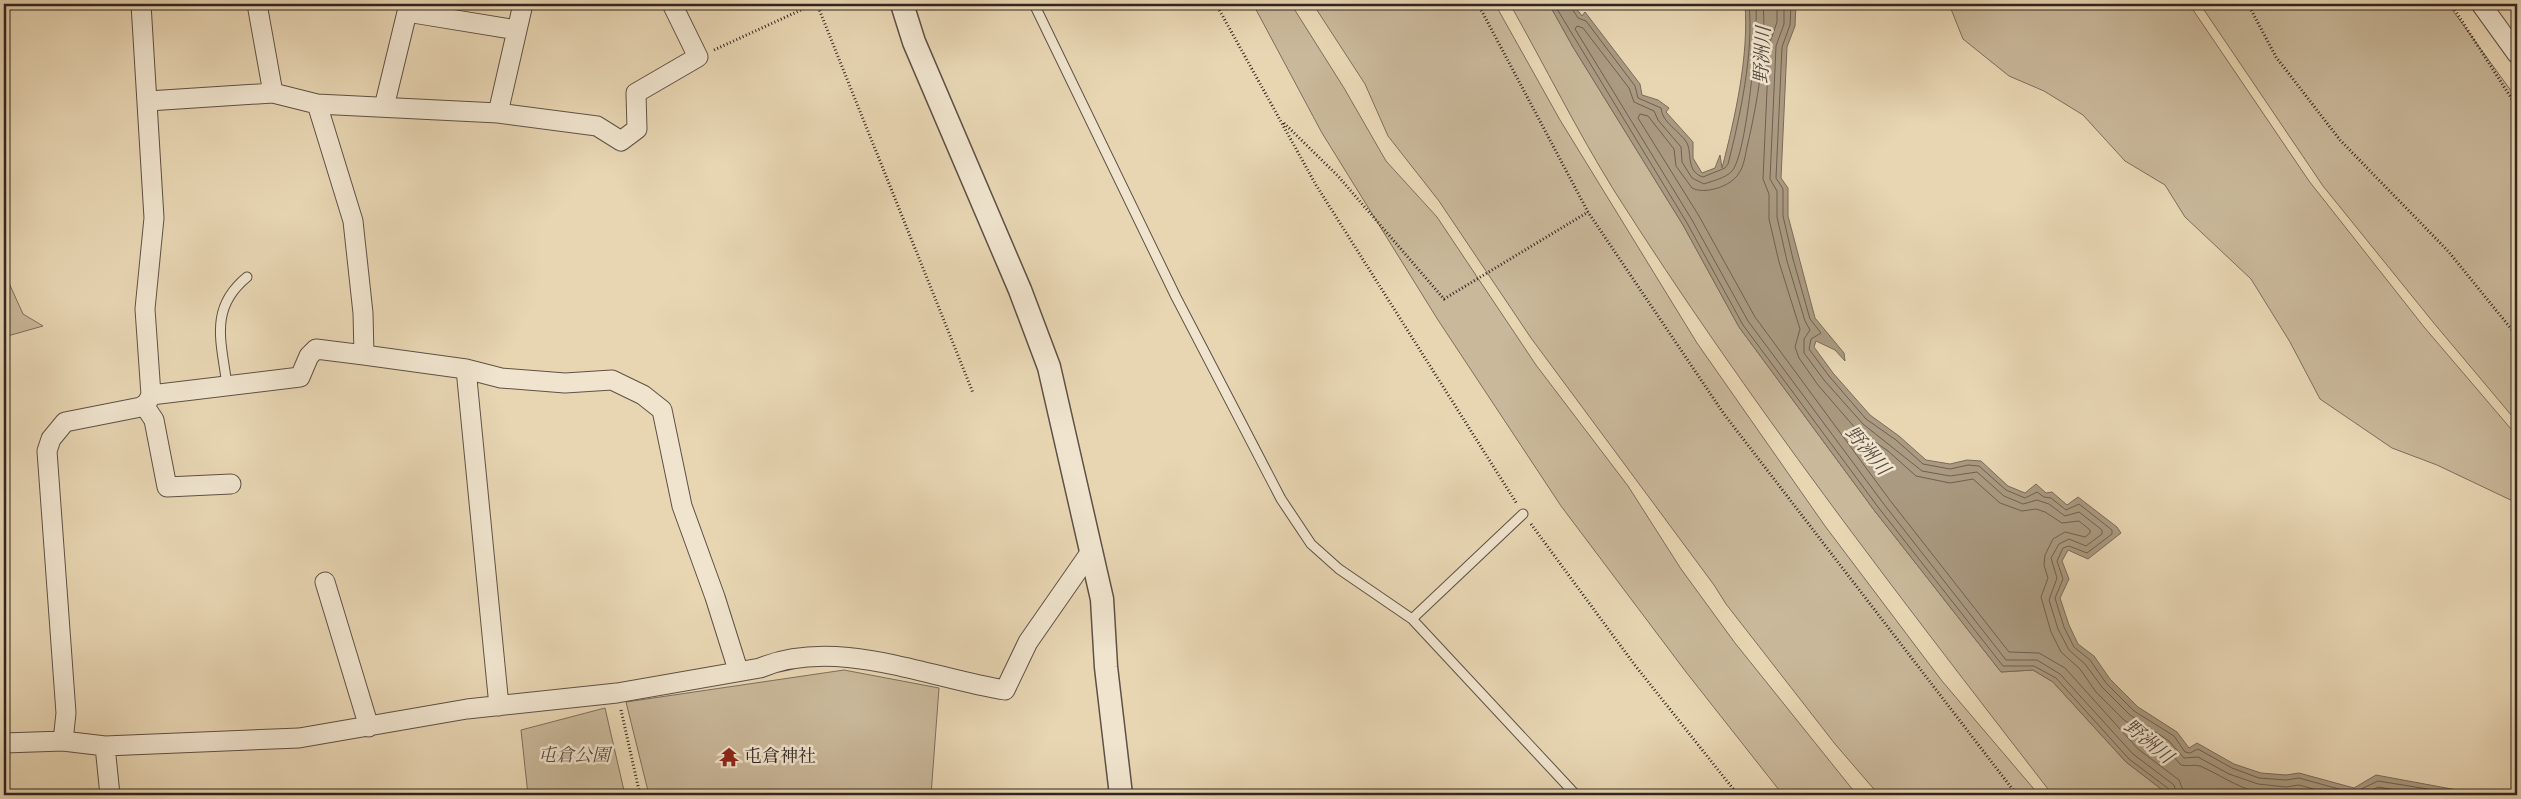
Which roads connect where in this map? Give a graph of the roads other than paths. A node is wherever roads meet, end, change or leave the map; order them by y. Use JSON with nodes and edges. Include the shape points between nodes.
{"nodes":[{"id":1,"x":141,"y":4,"type":"edge"},
{"id":2,"x":257,"y":4,"type":"edge"},
{"id":3,"x":523,"y":4,"type":"edge"},
{"id":4,"x":672,"y":4,"type":"edge"},
{"id":5,"x":902,"y":4,"type":"edge"},
{"id":6,"x":1034,"y":4,"type":"edge"},
{"id":7,"x":2481,"y":4,"type":"edge"},
{"id":8,"x":408,"y":8,"type":"edge"},
{"id":9,"x":517,"y":30,"type":"junction"},
{"id":10,"x":2517,"y":54,"type":"edge"},
{"id":11,"x":273,"y":93,"type":"junction"},
{"id":12,"x":148,"y":101,"type":"junction"},
{"id":13,"x":317,"y":104,"type":"junction"},
{"id":14,"x":384,"y":108,"type":"junction"},
{"id":15,"x":498,"y":112,"type":"junction"},
{"id":16,"x":247,"y":277,"type":"dead end"},
{"id":17,"x":364,"y":355,"type":"junction"},
{"id":18,"x":466,"y":369,"type":"junction"},
{"id":19,"x":227,"y":386,"type":"junction"},
{"id":20,"x":147,"y":400,"type":"junction"},
{"id":21,"x":231,"y":484,"type":"dead end"},
{"id":22,"x":1523,"y":514,"type":"road end"},
{"id":23,"x":1092,"y":550,"type":"junction"},
{"id":24,"x":325,"y":582,"type":"dead end"},
{"id":25,"x":1412,"y":619,"type":"junction"},
{"id":26,"x":738,"y":670,"type":"junction"},
{"id":27,"x":499,"y":706,"type":"junction"},
{"id":28,"x":369,"y":727,"type":"junction"},
{"id":29,"x":62,"y":741,"type":"junction"},
{"id":30,"x":4,"y":743,"type":"edge"},
{"id":31,"x":105,"y":746,"type":"junction"},
{"id":32,"x":110,"y":795,"type":"edge"},
{"id":33,"x":1121,"y":795,"type":"edge"},
{"id":34,"x":1576,"y":795,"type":"edge"}],
"edges":[{"from":1,"to":12,"type":"street"},
{"from":2,"to":11,"type":"street"},
{"from":3,"to":9,"type":"street"},
{"from":4,"to":15,"type":"street","via":[[698,57],[636,93],[637,129],[621,140],[597,126]]},
{"from":5,"to":23,"type":"street","via":[[914,42],[1020,290],[1049,368]]},
{"from":6,"to":25,"type":"lane","via":[[1176,297],[1281,499],[1311,544],[1339,569]]},
{"from":7,"to":10,"type":"street"},
{"from":8,"to":9,"type":"street"},
{"from":8,"to":14,"type":"street"},
{"from":9,"to":15,"type":"street"},
{"from":11,"to":12,"type":"street"},
{"from":11,"to":13,"type":"street"},
{"from":12,"to":20,"type":"street","via":[[154,218],[145,309]]},
{"from":13,"to":14,"type":"street"},
{"from":13,"to":17,"type":"street","via":[[353,221]]},
{"from":14,"to":15,"type":"street"},
{"from":16,"to":19,"type":"lane","via":[[233,289],[225,302],[220,321]]},
{"from":17,"to":18,"type":"street"},
{"from":17,"to":19,"type":"street","via":[[316,349],[309,356],[300,377]]},
{"from":18,"to":26,"type":"street","via":[[501,378],[547,382],[612,380],[643,394],[662,410],[682,506],[716,597]]},
{"from":18,"to":27,"type":"street"},
{"from":19,"to":20,"type":"street"},
{"from":20,"to":21,"type":"street","via":[[167,487]]},
{"from":20,"to":29,"type":"street","via":[[65,422],[51,439],[47,451],[66,713]]},
{"from":22,"to":25,"type":"lane"},
{"from":23,"to":26,"type":"street","via":[[1028,642],[1005,690],[864,659],[818,657]]},
{"from":23,"to":33,"type":"street","via":[[1102,599],[1106,667]]},
{"from":24,"to":28,"type":"street"},
{"from":25,"to":34,"type":"lane"},
{"from":26,"to":27,"type":"street","via":[[617,693]]},
{"from":27,"to":28,"type":"street"},
{"from":28,"to":31,"type":"street","via":[[298,738]]},
{"from":29,"to":30,"type":"street"},
{"from":29,"to":31,"type":"street"},
{"from":31,"to":32,"type":"street"}]}
